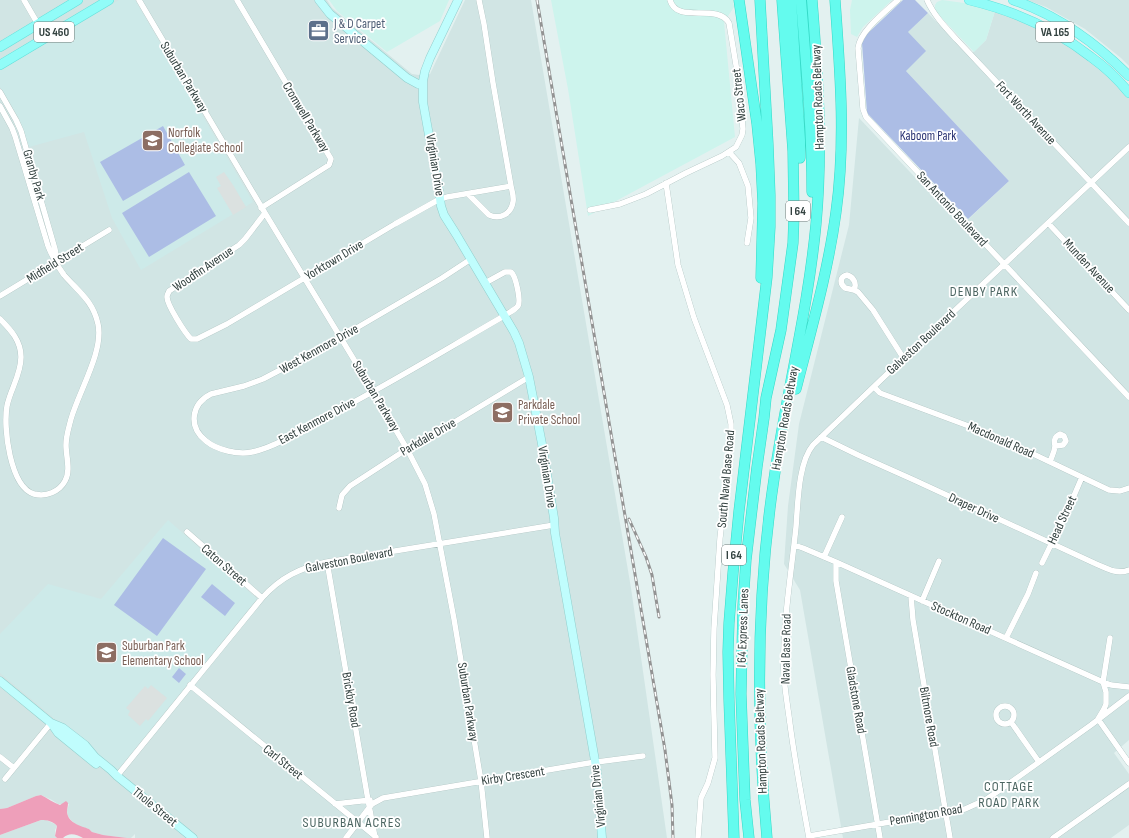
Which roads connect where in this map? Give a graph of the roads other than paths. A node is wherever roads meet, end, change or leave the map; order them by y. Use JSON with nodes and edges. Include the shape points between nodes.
{"nodes":[{"id":1,"x":24,"y":0,"type":"edge"},
{"id":2,"x":78,"y":0,"type":"edge"},
{"id":3,"x":109,"y":0,"type":"edge"},
{"id":4,"x":139,"y":0,"type":"edge"},
{"id":5,"x":237,"y":0,"type":"edge"},
{"id":6,"x":319,"y":0,"type":"edge"},
{"id":7,"x":458,"y":0,"type":"edge"},
{"id":8,"x":479,"y":0,"type":"edge"},
{"id":9,"x":670,"y":0,"type":"edge"},
{"id":10,"x":739,"y":0,"type":"edge"},
{"id":11,"x":760,"y":0,"type":"edge"},
{"id":12,"x":782,"y":0,"type":"edge"},
{"id":13,"x":791,"y":0,"type":"edge"},
{"id":14,"x":801,"y":0,"type":"edge"},
{"id":15,"x":812,"y":0,"type":"edge"},
{"id":16,"x":835,"y":0,"type":"edge"},
{"id":17,"x":898,"y":0,"type":"edge"},
{"id":18,"x":927,"y":0,"type":"edge"},
{"id":19,"x":969,"y":0,"type":"edge"},
{"id":20,"x":1013,"y":0,"type":"edge"},
{"id":21,"x":38,"y":24,"type":"junction"},
{"id":22,"x":46,"y":38,"type":"junction"},
{"id":23,"x":0,"y":47,"type":"edge"},
{"id":24,"x":0,"y":65,"type":"edge"},
{"id":25,"x":1129,"y":76,"type":"edge"},
{"id":26,"x":422,"y":85,"type":"junction"},
{"id":27,"x":0,"y":92,"type":"edge"},
{"id":28,"x":1129,"y":93,"type":"edge"},
{"id":29,"x":0,"y":106,"type":"edge"},
{"id":30,"x":1129,"y":147,"type":"edge"},
{"id":31,"x":729,"y":152,"type":"junction"},
{"id":32,"x":1091,"y":183,"type":"junction"},
{"id":33,"x":666,"y":184,"type":"junction"},
{"id":34,"x":511,"y":186,"type":"junction"},
{"id":35,"x":468,"y":194,"type":"junction"},
{"id":36,"x":440,"y":199,"type":"junction"},
{"id":37,"x":261,"y":208,"type":"junction"},
{"id":38,"x":590,"y":210,"type":"dead end"},
{"id":39,"x":265,"y":214,"type":"junction"},
{"id":40,"x":1048,"y":223,"type":"junction"},
{"id":41,"x":1129,"y":223,"type":"edge"},
{"id":42,"x":109,"y":230,"type":"dead end"},
{"id":43,"x":747,"y":243,"type":"dead end"},
{"id":44,"x":471,"y":259,"type":"junction"},
{"id":45,"x":56,"y":262,"type":"junction"},
{"id":46,"x":1004,"y":264,"type":"junction"},
{"id":47,"x":304,"y":278,"type":"junction"},
{"id":48,"x":485,"y":282,"type":"junction"},
{"id":49,"x":854,"y":290,"type":"dead end"},
{"id":50,"x":0,"y":296,"type":"edge"},
{"id":51,"x":1129,"y":310,"type":"edge"},
{"id":52,"x":504,"y":316,"type":"junction"},
{"id":53,"x":0,"y":319,"type":"edge"},
{"id":54,"x":802,"y":326,"type":"junction"},
{"id":55,"x":761,"y":328,"type":"junction"},
{"id":56,"x":203,"y":336,"type":"joint"},
{"id":57,"x":341,"y":337,"type":"junction"},
{"id":58,"x":904,"y":359,"type":"junction"},
{"id":59,"x":529,"y":377,"type":"junction"},
{"id":60,"x":874,"y":387,"type":"junction"},
{"id":61,"x":373,"y":391,"type":"junction"},
{"id":62,"x":1129,"y":397,"type":"edge"},
{"id":63,"x":764,"y":418,"type":"junction"},
{"id":64,"x":821,"y":437,"type":"junction"},
{"id":65,"x":207,"y":442,"type":"joint"},
{"id":66,"x":1054,"y":446,"type":"dead end"},
{"id":67,"x":407,"y":449,"type":"junction"},
{"id":68,"x":805,"y":459,"type":"joint"},
{"id":69,"x":1050,"y":462,"type":"junction"},
{"id":70,"x":1082,"y":477,"type":"junction"},
{"id":71,"x":1129,"y":488,"type":"edge"},
{"id":72,"x":339,"y":508,"type":"dead end"},
{"id":73,"x":842,"y":517,"type":"dead end"},
{"id":74,"x":554,"y":525,"type":"junction"},
{"id":75,"x":187,"y":532,"type":"dead end"},
{"id":76,"x":1052,"y":543,"type":"junction"},
{"id":77,"x":440,"y":544,"type":"junction"},
{"id":78,"x":794,"y":545,"type":"junction"},
{"id":79,"x":824,"y":557,"type":"junction"},
{"id":80,"x":764,"y":560,"type":"junction"},
{"id":81,"x":939,"y":561,"type":"dead end"},
{"id":82,"x":327,"y":562,"type":"junction"},
{"id":83,"x":836,"y":562,"type":"junction"},
{"id":84,"x":1042,"y":563,"type":"dead end"},
{"id":85,"x":1129,"y":570,"type":"edge"},
{"id":86,"x":1036,"y":573,"type":"dead end"},
{"id":87,"x":911,"y":596,"type":"junction"},
{"id":88,"x":262,"y":598,"type":"junction"},
{"id":89,"x":922,"y":601,"type":"junction"},
{"id":90,"x":1006,"y":638,"type":"junction"},
{"id":91,"x":1110,"y":638,"type":"dead end"},
{"id":92,"x":0,"y":681,"type":"edge"},
{"id":93,"x":1103,"y":682,"type":"junction"},
{"id":94,"x":190,"y":685,"type":"junction"},
{"id":95,"x":1129,"y":687,"type":"edge"},
{"id":96,"x":1129,"y":696,"type":"edge"},
{"id":97,"x":1098,"y":719,"type":"junction"},
{"id":98,"x":51,"y":722,"type":"junction"},
{"id":99,"x":1011,"y":722,"type":"dead end"},
{"id":100,"x":643,"y":756,"type":"dead end"},
{"id":101,"x":0,"y":757,"type":"edge"},
{"id":102,"x":1039,"y":762,"type":"junction"},
{"id":103,"x":595,"y":763,"type":"junction"},
{"id":104,"x":1129,"y":764,"type":"edge"},
{"id":105,"x":14,"y":768,"type":"junction"},
{"id":106,"x":117,"y":776,"type":"junction"},
{"id":107,"x":4,"y":779,"type":"dead end"},
{"id":108,"x":481,"y":781,"type":"junction"},
{"id":109,"x":731,"y":783,"type":"junction"},
{"id":110,"x":1129,"y":784,"type":"edge"},
{"id":111,"x":382,"y":798,"type":"junction"},
{"id":112,"x":368,"y":800,"type":"junction"},
{"id":113,"x":335,"y":804,"type":"junction"},
{"id":114,"x":369,"y":809,"type":"junction"},
{"id":115,"x":946,"y":812,"type":"junction"},
{"id":116,"x":359,"y":823,"type":"junction"},
{"id":117,"x":877,"y":824,"type":"junction"},
{"id":118,"x":376,"y":837,"type":"edge"},
{"id":119,"x":809,"y":837,"type":"edge"},
{"id":120,"x":193,"y":838,"type":"edge"},
{"id":121,"x":346,"y":838,"type":"edge"},
{"id":122,"x":487,"y":838,"type":"edge"},
{"id":123,"x":602,"y":838,"type":"edge"},
{"id":124,"x":698,"y":838,"type":"edge"},
{"id":125,"x":729,"y":838,"type":"edge"},
{"id":126,"x":734,"y":838,"type":"edge"},
{"id":127,"x":749,"y":838,"type":"edge"},
{"id":128,"x":768,"y":838,"type":"edge"},
{"id":129,"x":880,"y":838,"type":"edge"},
{"id":130,"x":950,"y":838,"type":"edge"},
{"id":131,"x":1053,"y":838,"type":"edge"}],
"edges":[{"from":1,"to":21,"type":"street"},
{"from":2,"to":21,"type":"main road","number":"US 460"},
{"from":3,"to":22,"type":"main road","number":"US 460"},
{"from":4,"to":37,"type":"street","name":"Suburban Parkway"},
{"from":5,"to":37,"type":"street","name":"Cromwell Parkway","via":[[331,159],[329,165]]},
{"from":6,"to":26,"type":"street","via":[[330,14],[407,78]]},
{"from":7,"to":26,"type":"street","name":"Virginian Drive","via":[[430,58]]},
{"from":8,"to":34,"type":"street"},
{"from":9,"to":31,"type":"street","name":"Waco Street","via":[[679,11],[720,14],[729,23],[743,129],[736,147]]},
{"from":10,"to":55,"type":"highway","via":[[762,164]]},
{"from":11,"to":55,"type":"highway","number":"I 64","via":[[770,195],[768,258]]},
{"from":12,"to":63,"type":"highway","via":[[793,151],[793,242],[781,330]]},
{"from":13,"to":63,"type":"highway","number":"I 64","via":[[800,140],[796,252],[788,307]]},
{"from":14,"to":54,"type":"highway","via":[[812,149],[812,194],[803,285]]},
{"from":15,"to":54,"type":"highway","name":"Hampton Roads Beltway","number":"I 64","via":[[820,118],[820,173],[813,258]]},
{"from":16,"to":80,"type":"highway","via":[[841,100],[840,177],[836,211],[824,277],[791,410]]},
{"from":17,"to":46,"type":"street","name":"San Antonio Boulevard","via":[[860,40],[858,48],[864,114]]},
{"from":18,"to":32,"type":"street","name":"Fort Worth Avenue","via":[[942,23]]},
{"from":19,"to":28,"type":"main road","number":"VA 165","via":[[1018,15],[1071,41],[1100,63]]},
{"from":20,"to":25,"type":"main road","number":"VA 165","via":[[1074,30],[1105,53]]},
{"from":21,"to":22,"type":"street"},
{"from":21,"to":23,"type":"main road","number":"US 460"},
{"from":22,"to":24,"type":"main road","number":"US 460"},
{"from":26,"to":36,"type":"street","name":"Virginian Drive"},
{"from":27,"to":45,"type":"street","name":"Granby Park","via":[[20,131],[55,249]]},
{"from":29,"to":45,"type":"street","name":"Granby Park","via":[[12,128],[48,246]]},
{"from":30,"to":32,"type":"street","name":"Galveston Boulevard"},
{"from":31,"to":33,"type":"street","name":"Waco Street"},
{"from":31,"to":43,"type":"street","via":[[739,163],[748,186],[751,218]]},
{"from":32,"to":40,"type":"street","name":"Galveston Boulevard"},
{"from":32,"to":41,"type":"street","name":"Fort Worth Avenue"},
{"from":33,"to":38,"type":"street","name":"Waco Street","via":[[634,199]]},
{"from":33,"to":124,"type":"street","name":"South Naval Base Road","via":[[678,266],[694,318],[727,405],[731,424],[714,628],[715,758],[701,798]]},
{"from":34,"to":35,"type":"street","name":"Yorktown Drive"},
{"from":34,"to":35,"type":"street","via":[[511,208],[501,217],[489,215]]},
{"from":35,"to":36,"type":"street","name":"Yorktown Drive"},
{"from":36,"to":44,"type":"street","name":"Virginian Drive","via":[[444,216]]},
{"from":36,"to":47,"type":"street","name":"Yorktown Drive"},
{"from":37,"to":39,"type":"street","name":"Suburban Parkway"},
{"from":39,"to":47,"type":"street","name":"Suburban Parkway"},
{"from":39,"to":56,"type":"street","name":"Woodfin Avenue","via":[[239,245],[170,290],[167,295],[167,300],[180,324],[190,337],[196,339]]},
{"from":40,"to":46,"type":"street","name":"Galveston Boulevard"},
{"from":40,"to":51,"type":"street","name":"Munden Avenue"},
{"from":42,"to":45,"type":"street","name":"Midfield Street"},
{"from":44,"to":48,"type":"street","name":"Virginian Drive"},
{"from":44,"to":57,"type":"street","name":"West Kenmore Drive"},
{"from":45,"to":50,"type":"street","name":"Midfield Street"},
{"from":45,"to":53,"type":"street","name":"Granby Park","via":[[90,302],[97,319],[99,335],[67,433],[68,470],[61,486],[51,493],[41,495],[27,491],[12,466],[5,422],[7,405],[21,356],[15,336]]},
{"from":46,"to":58,"type":"street","name":"Galveston Boulevard"},
{"from":46,"to":62,"type":"street","name":"San Antonio Boulevard"},
{"from":47,"to":56,"type":"street","name":"Yorktown Drive"},
{"from":47,"to":57,"type":"street","name":"Suburban Parkway"},
{"from":48,"to":52,"type":"street","name":"Virginian Drive"},
{"from":48,"to":52,"type":"street","name":"East Kenmore Drive","via":[[505,272],[514,274],[519,304]]},
{"from":49,"to":58,"type":"street","via":[[874,310]]},
{"from":52,"to":59,"type":"street","name":"Virginian Drive","via":[[519,343]]},
{"from":52,"to":61,"type":"street","name":"East Kenmore Drive"},
{"from":54,"to":80,"type":"highway","name":"Hampton Roads Beltway","number":"I 64","via":[[774,479]]},
{"from":55,"to":109,"type":"highway","number":"I 64","via":[[731,594],[728,652]]},
{"from":57,"to":61,"type":"street","name":"Suburban Parkway"},
{"from":57,"to":65,"type":"street","name":"West Kenmore Drive","via":[[263,379],[206,397],[198,405],[194,418],[197,431]]},
{"from":58,"to":60,"type":"street","name":"Galveston Boulevard"},
{"from":59,"to":67,"type":"street","name":"Parkdale Drive"},
{"from":59,"to":74,"type":"street","name":"Virginian Drive"},
{"from":60,"to":64,"type":"street","name":"Galveston Boulevard"},
{"from":60,"to":69,"type":"street","name":"Macdonald Road","via":[[880,393],[958,421]]},
{"from":61,"to":65,"type":"street","name":"East Kenmore Drive","via":[[284,440],[252,452],[231,451]]},
{"from":61,"to":67,"type":"street","name":"Suburban Parkway"},
{"from":63,"to":127,"type":"highway","name":"I 64 Express Lanes","via":[[750,517],[743,605],[741,694]]},
{"from":64,"to":68,"type":"street","name":"Galveston Boulevard"},
{"from":64,"to":76,"type":"street","name":"Draper Drive"},
{"from":66,"to":69,"type":"street"},
{"from":67,"to":72,"type":"street","name":"Parkdale Drive","via":[[350,486],[342,495]]},
{"from":67,"to":77,"type":"street","name":"Suburban Parkway","via":[[431,501]]},
{"from":68,"to":78,"type":"street","name":"Naval Base Road"},
{"from":69,"to":70,"type":"street","name":"Macdonald Road"},
{"from":70,"to":71,"type":"street","name":"Macdonald Road","via":[[1108,490],[1120,491]]},
{"from":70,"to":76,"type":"street","name":"Head Street"},
{"from":73,"to":79,"type":"street"},
{"from":74,"to":77,"type":"street","name":"Galveston Boulevard"},
{"from":74,"to":103,"type":"street","name":"Virginian Drive"},
{"from":75,"to":88,"type":"street","name":"Caton Street"},
{"from":76,"to":84,"type":"street","name":"Head Street"},
{"from":76,"to":85,"type":"street","name":"Draper Drive","via":[[1114,571]]},
{"from":77,"to":82,"type":"street","name":"Galveston Boulevard"},
{"from":77,"to":108,"type":"street","name":"Suburban Parkway"},
{"from":78,"to":79,"type":"street","name":"Stockton Road"},
{"from":78,"to":119,"type":"street","name":"Naval Base Road","via":[[787,607],[784,676]]},
{"from":79,"to":83,"type":"street","name":"Stockton Road"},
{"from":80,"to":128,"type":"highway","name":"Hampton Roads Beltway","number":"I 64","via":[[759,676],[764,809]]},
{"from":81,"to":89,"type":"street"},
{"from":82,"to":88,"type":"street","name":"Galveston Boulevard","via":[[295,572],[277,583]]},
{"from":82,"to":112,"type":"street","name":"Brickby Road"},
{"from":83,"to":87,"type":"street","name":"Stockton Road"},
{"from":83,"to":117,"type":"street","name":"Gladstone Road","via":[[836,581]]},
{"from":86,"to":90,"type":"street"},
{"from":87,"to":89,"type":"street","name":"Stockton Road"},
{"from":87,"to":115,"type":"street","name":"Biltmore Road"},
{"from":88,"to":94,"type":"street","name":"Galveston Boulevard"},
{"from":89,"to":90,"type":"street","name":"Stockton Road"},
{"from":90,"to":93,"type":"street","name":"Stockton Road"},
{"from":91,"to":93,"type":"street"},
{"from":92,"to":98,"type":"street","name":"Thole Street"},
{"from":93,"to":95,"type":"street","name":"Stockton Road"},
{"from":93,"to":97,"type":"street","via":[[1106,704]]},
{"from":94,"to":106,"type":"street","name":"Galveston Boulevard"},
{"from":94,"to":113,"type":"street","name":"Carl Street"},
{"from":96,"to":97,"type":"street","name":"Pennington Road"},
{"from":97,"to":102,"type":"street","name":"Pennington Road"},
{"from":97,"to":104,"type":"street"},
{"from":98,"to":105,"type":"street"},
{"from":98,"to":106,"type":"street","name":"Thole Street","via":[[63,728],[84,746],[88,754]]},
{"from":99,"to":102,"type":"street"},
{"from":100,"to":103,"type":"street","name":"Kirby Crescent"},
{"from":101,"to":105,"type":"street"},
{"from":102,"to":115,"type":"street","name":"Pennington Road","via":[[980,802],[966,809]]},
{"from":103,"to":108,"type":"street","name":"Kirby Crescent"},
{"from":103,"to":123,"type":"street","name":"Virginian Drive"},
{"from":105,"to":107,"type":"street"},
{"from":106,"to":120,"type":"street","name":"Thole Street"},
{"from":108,"to":111,"type":"street","name":"Kirby Crescent"},
{"from":108,"to":122,"type":"street","name":"Suburban Parkway"},
{"from":109,"to":125,"type":"highway","via":[[728,805]]},
{"from":109,"to":126,"type":"highway","number":"I 64"},
{"from":110,"to":131,"type":"street"},
{"from":111,"to":112,"type":"street","name":"Kirby Crescent"},
{"from":111,"to":114,"type":"street"},
{"from":112,"to":113,"type":"street","name":"Kirby Crescent"},
{"from":112,"to":114,"type":"street","name":"Brickby Road"},
{"from":113,"to":116,"type":"street","name":"Carl Street"},
{"from":114,"to":116,"type":"street"},
{"from":114,"to":118,"type":"street","name":"Brickby Road"},
{"from":115,"to":117,"type":"street","name":"Pennington Road"},
{"from":115,"to":130,"type":"street","name":"Biltmore Road"},
{"from":116,"to":118,"type":"street","name":"Carl Street"},
{"from":116,"to":121,"type":"street"},
{"from":117,"to":119,"type":"street","name":"Pennington Road"},
{"from":117,"to":129,"type":"street","name":"Gladstone Road"}]}
